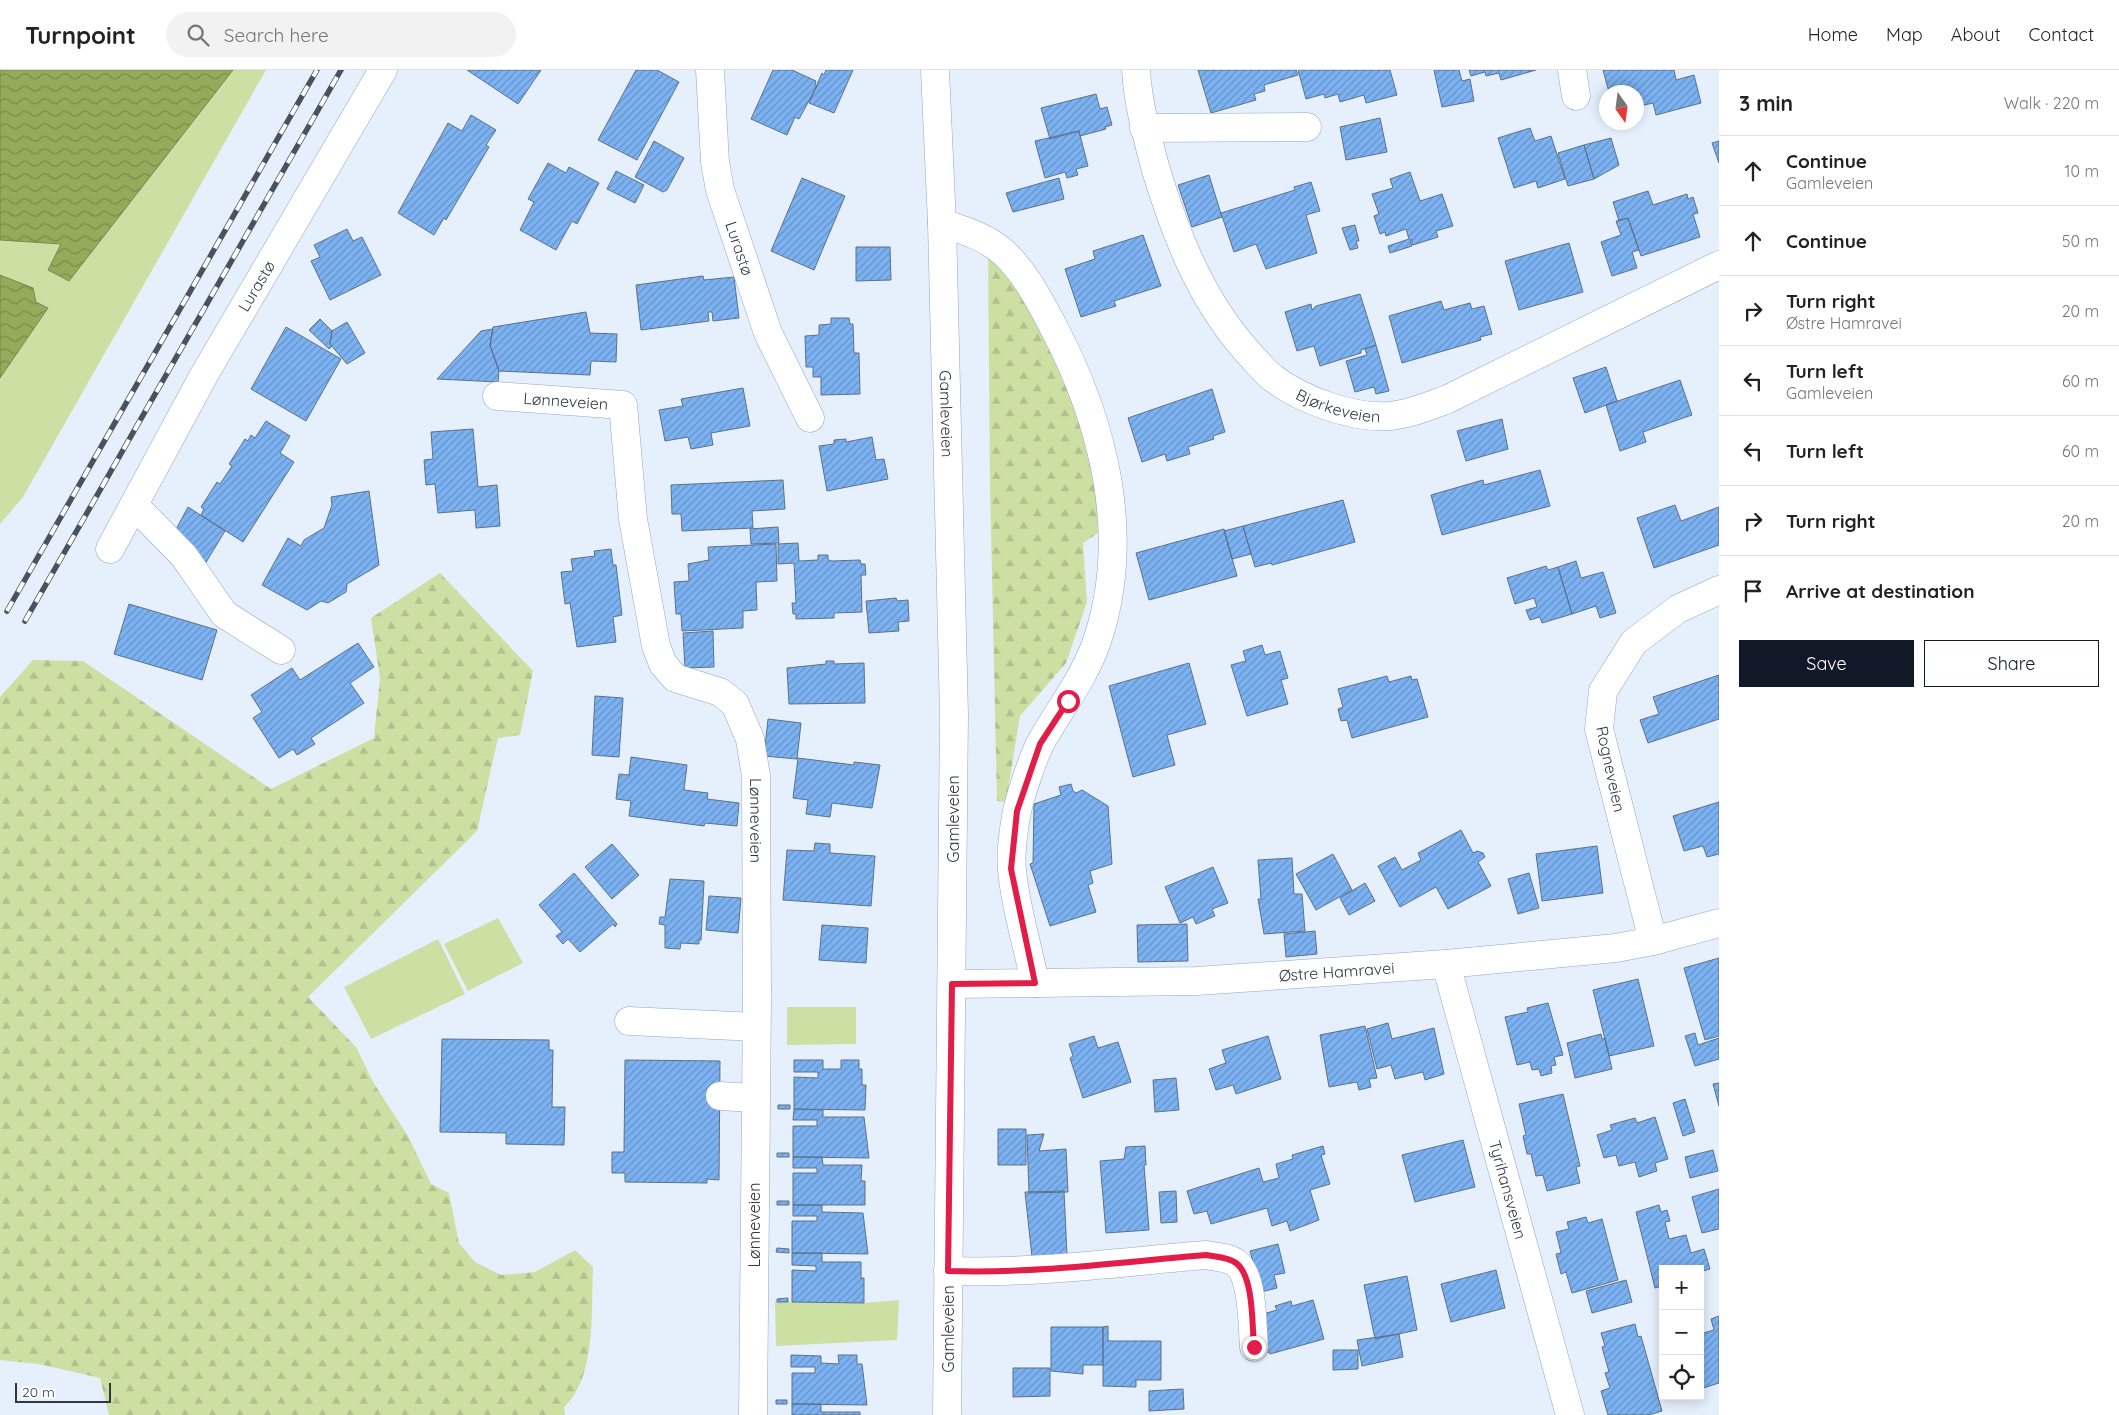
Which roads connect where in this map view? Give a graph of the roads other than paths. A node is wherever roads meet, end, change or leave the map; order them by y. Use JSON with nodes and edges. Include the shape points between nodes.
{"nodes":[{"id":1,"x":383,"y":70,"type":"edge"},
{"id":2,"x":710,"y":70,"type":"edge"},
{"id":3,"x":935,"y":70,"type":"edge"},
{"id":4,"x":1136,"y":70,"type":"edge"},
{"id":5,"x":1307,"y":127,"type":"dead end"},
{"id":6,"x":1144,"y":128,"type":"junction"},
{"id":7,"x":942,"y":223,"type":"junction"},
{"id":8,"x":1719,"y":265,"type":"edge"},
{"id":9,"x":497,"y":396,"type":"dead end"},
{"id":10,"x":810,"y":418,"type":"dead end"},
{"id":11,"x":134,"y":505,"type":"junction"},
{"id":12,"x":110,"y":549,"type":"dead end"},
{"id":13,"x":1719,"y":590,"type":"edge"},
{"id":14,"x":281,"y":650,"type":"dead end"},
{"id":15,"x":1719,"y":923,"type":"edge"},
{"id":16,"x":1653,"y":941,"type":"junction"},
{"id":17,"x":1446,"y":964,"type":"junction"},
{"id":18,"x":1035,"y":983,"type":"junction"},
{"id":19,"x":952,"y":984,"type":"junction"},
{"id":20,"x":629,"y":1022,"type":"dead end"},
{"id":21,"x":756,"y":1027,"type":"junction"},
{"id":22,"x":720,"y":1096,"type":"dead end"},
{"id":23,"x":754,"y":1098,"type":"junction"},
{"id":24,"x":948,"y":1271,"type":"junction"},
{"id":25,"x":1254,"y":1347,"type":"dead end"},
{"id":26,"x":753,"y":1415,"type":"edge"},
{"id":27,"x":947,"y":1415,"type":"edge"},
{"id":28,"x":1570,"y":1415,"type":"edge"}],
"edges":[{"from":1,"to":11,"type":"street","name":"Lurastø","via":[[204,375]]},
{"from":2,"to":10,"type":"street","name":"Lurastø","via":[[715,162],[720,190],[768,333]]},
{"from":3,"to":7,"type":"street","name":"Gamleveien"},
{"from":4,"to":6,"type":"street","name":"Bjørkeveien"},
{"from":5,"to":6,"type":"street"},
{"from":6,"to":8,"type":"street","name":"Bjørkeveien","via":[[1187,259],[1218,313],[1272,378],[1303,396],[1352,414],[1389,416],[1448,399]]},
{"from":7,"to":18,"type":"street","via":[[975,234],[1003,251],[1031,285],[1062,343],[1091,412],[1108,478],[1114,539],[1110,595],[1098,640],[1068,701],[1040,744],[1017,811],[1011,869]]},
{"from":7,"to":19,"type":"street","name":"Gamleveien","via":[[954,715]]},
{"from":9,"to":21,"type":"street","name":"Lønneveien","via":[[624,405],[633,519],[656,646],[663,664],[675,678],[720,692],[735,704],[750,739],[756,776]]},
{"from":11,"to":12,"type":"street","name":"Lurastø"},
{"from":11,"to":14,"type":"street","via":[[184,556],[224,614]]},
{"from":13,"to":16,"type":"street","name":"Rogneveien","via":[[1678,609],[1634,642],[1603,691],[1599,729]]},
{"from":15,"to":16,"type":"street","name":"Østre Hamravei"},
{"from":16,"to":17,"type":"street","name":"Østre Hamravei","via":[[1616,948]]},
{"from":17,"to":18,"type":"street","name":"Østre Hamravei","via":[[1197,981]]},
{"from":17,"to":28,"type":"street","name":"Tyrihansveien"},
{"from":18,"to":19,"type":"street","name":"Østre Hamravei"},
{"from":19,"to":24,"type":"street","name":"Gamleveien"},
{"from":20,"to":21,"type":"street"},
{"from":21,"to":23,"type":"street","name":"Lønneveien"},
{"from":22,"to":23,"type":"street"},
{"from":23,"to":26,"type":"street","name":"Lønneveien"},
{"from":24,"to":25,"type":"street","via":[[981,1272],[1206,1255],[1228,1259],[1238,1264],[1248,1283]]},
{"from":24,"to":27,"type":"street","name":"Gamleveien"}]}
